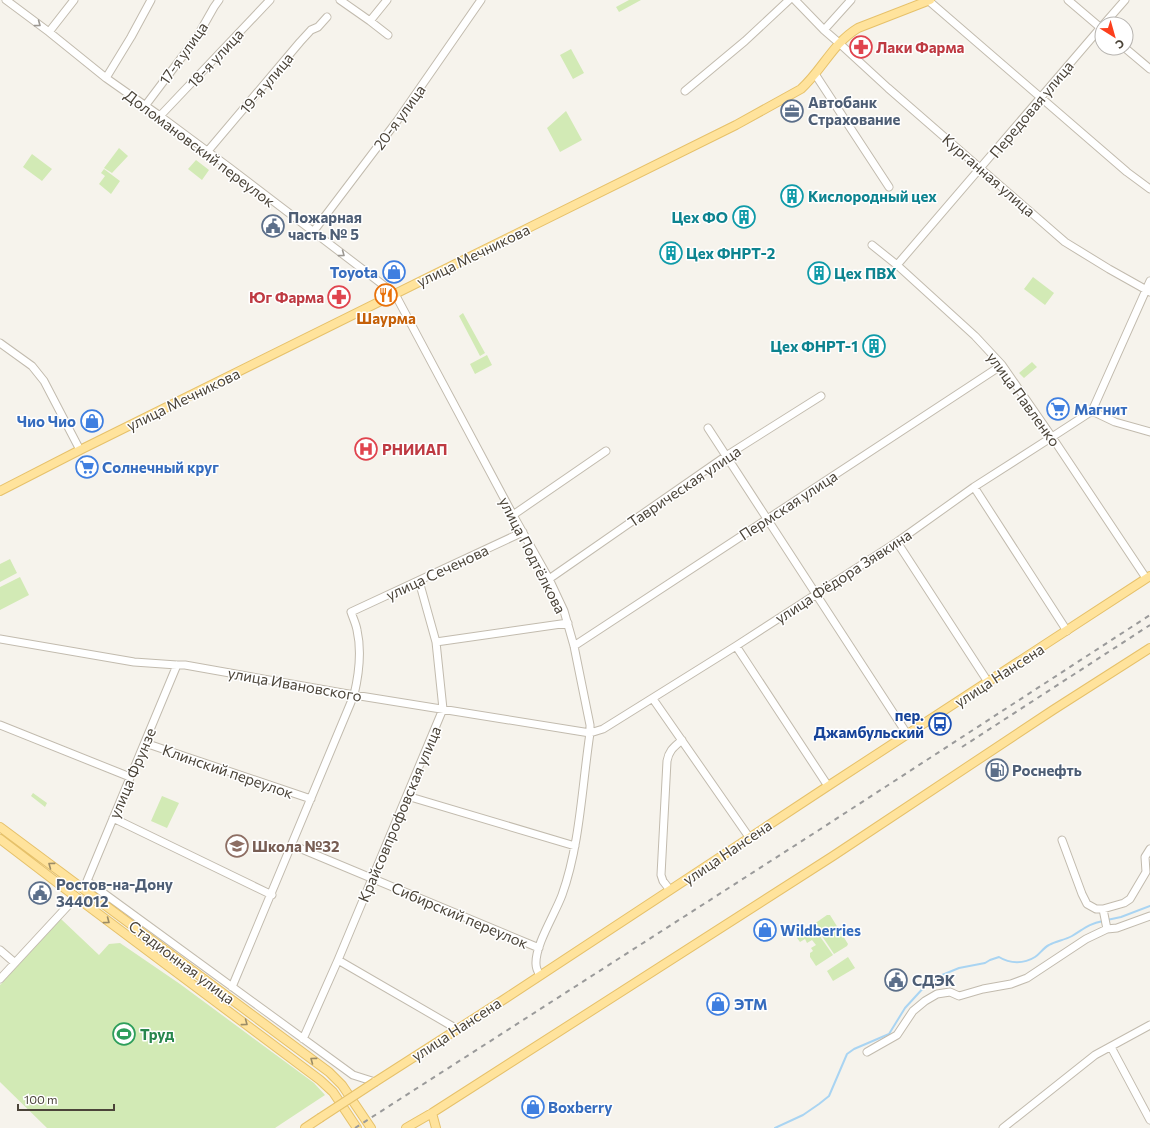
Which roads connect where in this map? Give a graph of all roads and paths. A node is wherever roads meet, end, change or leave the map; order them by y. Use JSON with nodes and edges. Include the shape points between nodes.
{"nodes":[{"id":1,"x":6,"y":0,"type":"edge"},
{"id":2,"x":74,"y":0,"type":"edge"},
{"id":3,"x":151,"y":0,"type":"edge"},
{"id":4,"x":220,"y":0,"type":"edge"},
{"id":5,"x":270,"y":0,"type":"edge"},
{"id":6,"x":340,"y":0,"type":"edge"},
{"id":7,"x":387,"y":0,"type":"edge"},
{"id":8,"x":481,"y":0,"type":"edge"},
{"id":9,"x":788,"y":0,"type":"edge"},
{"id":10,"x":795,"y":0,"type":"edge"},
{"id":11,"x":851,"y":0,"type":"edge"},
{"id":12,"x":930,"y":0,"type":"edge"},
{"id":13,"x":1068,"y":0,"type":"edge"},
{"id":14,"x":1125,"y":0,"type":"edge"},
{"id":15,"x":1111,"y":16,"type":"edge"},
{"id":16,"x":327,"y":17,"type":"dead end"},
{"id":17,"x":370,"y":21,"type":"junction"},
{"id":18,"x":1094,"y":21,"type":"edge"},
{"id":19,"x":824,"y":30,"type":"junction"},
{"id":20,"x":49,"y":32,"type":"junction"},
{"id":21,"x":388,"y":35,"type":"dead end"},
{"id":22,"x":1094,"y":36,"type":"edge"},
{"id":23,"x":839,"y":43,"type":"junction"},
{"id":24,"x":1134,"y":56,"type":"edge"},
{"id":25,"x":1150,"y":69,"type":"edge"},
{"id":26,"x":815,"y":74,"type":"junction"},
{"id":27,"x":106,"y":78,"type":"junction"},
{"id":28,"x":685,"y":91,"type":"dead end"},
{"id":29,"x":1040,"y":98,"type":"junction"},
{"id":30,"x":145,"y":106,"type":"junction"},
{"id":31,"x":160,"y":116,"type":"junction"},
{"id":32,"x":207,"y":152,"type":"junction"},
{"id":33,"x":980,"y":169,"type":"junction"},
{"id":34,"x":888,"y":187,"type":"dead end"},
{"id":35,"x":1150,"y":188,"type":"edge"},
{"id":36,"x":313,"y":232,"type":"junction"},
{"id":37,"x":872,"y":245,"type":"dead end"},
{"id":38,"x":897,"y":265,"type":"junction"},
{"id":39,"x":1150,"y":281,"type":"edge"},
{"id":40,"x":1148,"y":291,"type":"edge"},
{"id":41,"x":395,"y":294,"type":"junction"},
{"id":42,"x":0,"y":343,"type":"edge"},
{"id":43,"x":1002,"y":365,"type":"junction"},
{"id":44,"x":821,"y":396,"type":"dead end"},
{"id":45,"x":1092,"y":411,"type":"junction"},
{"id":46,"x":708,"y":428,"type":"dead end"},
{"id":47,"x":1150,"y":432,"type":"edge"},
{"id":48,"x":1052,"y":437,"type":"junction"},
{"id":49,"x":80,"y":450,"type":"junction"},
{"id":50,"x":606,"y":451,"type":"dead end"},
{"id":51,"x":726,"y":456,"type":"junction"},
{"id":52,"x":974,"y":488,"type":"junction"},
{"id":53,"x":0,"y":492,"type":"edge"},
{"id":54,"x":513,"y":515,"type":"junction"},
{"id":55,"x":768,"y":519,"type":"junction"},
{"id":56,"x":523,"y":532,"type":"junction"},
{"id":57,"x":897,"y":542,"type":"junction"},
{"id":58,"x":1148,"y":577,"type":"edge"},
{"id":59,"x":549,"y":579,"type":"junction"},
{"id":60,"x":419,"y":581,"type":"junction"},
{"id":61,"x":816,"y":594,"type":"junction"},
{"id":62,"x":568,"y":624,"type":"junction"},
{"id":63,"x":1067,"y":631,"type":"junction"},
{"id":64,"x":0,"y":639,"type":"edge"},
{"id":65,"x":436,"y":642,"type":"junction"},
{"id":66,"x":574,"y":646,"type":"junction"},
{"id":67,"x":736,"y":646,"type":"junction"},
{"id":68,"x":1150,"y":648,"type":"edge"},
{"id":69,"x":177,"y":665,"type":"junction"},
{"id":70,"x":988,"y":682,"type":"junction"},
{"id":71,"x":354,"y":695,"type":"junction"},
{"id":72,"x":653,"y":699,"type":"junction"},
{"id":73,"x":443,"y":709,"type":"junction"},
{"id":74,"x":0,"y":725,"type":"edge"},
{"id":75,"x":590,"y":733,"type":"junction"},
{"id":76,"x":907,"y":734,"type":"junction"},
{"id":77,"x":682,"y":740,"type":"junction"},
{"id":78,"x":145,"y":743,"type":"junction"},
{"id":79,"x":130,"y":777,"type":"junction"},
{"id":80,"x":828,"y":786,"type":"junction"},
{"id":81,"x":407,"y":796,"type":"junction"},
{"id":82,"x":311,"y":799,"type":"junction"},
{"id":83,"x":113,"y":818,"type":"junction"},
{"id":84,"x":0,"y":827,"type":"edge"},
{"id":85,"x":749,"y":837,"type":"junction"},
{"id":86,"x":0,"y":839,"type":"edge"},
{"id":87,"x":1062,"y":840,"type":"dead end"},
{"id":88,"x":292,"y":845,"type":"junction"},
{"id":89,"x":575,"y":846,"type":"junction"},
{"id":90,"x":1150,"y":850,"type":"edge"},
{"id":91,"x":372,"y":878,"type":"junction"},
{"id":92,"x":88,"y":881,"type":"joint"},
{"id":93,"x":670,"y":890,"type":"junction"},
{"id":94,"x":272,"y":895,"type":"junction"},
{"id":95,"x":76,"y":897,"type":"junction"},
{"id":96,"x":1103,"y":912,"type":"junction"},
{"id":97,"x":1150,"y":916,"type":"edge"},
{"id":98,"x":1107,"y":929,"type":"junction"},
{"id":99,"x":539,"y":948,"type":"junction"},
{"id":100,"x":0,"y":950,"type":"edge"},
{"id":101,"x":338,"y":960,"type":"junction"},
{"id":102,"x":15,"y":963,"type":"junction"},
{"id":103,"x":540,"y":975,"type":"junction"},
{"id":104,"x":0,"y":979,"type":"edge"},
{"id":105,"x":232,"y":987,"type":"junction"},
{"id":106,"x":1150,"y":1025,"type":"edge"},
{"id":107,"x":457,"y":1029,"type":"junction"},
{"id":108,"x":303,"y":1039,"type":"junction"},
{"id":109,"x":1111,"y":1047,"type":"junction"},
{"id":110,"x":867,"y":1052,"type":"dead end"},
{"id":111,"x":375,"y":1082,"type":"junction"},
{"id":112,"x":432,"y":1113,"type":"junction"},
{"id":113,"x":1150,"y":1120,"type":"edge"},
{"id":114,"x":305,"y":1128,"type":"edge"},
{"id":115,"x":357,"y":1128,"type":"edge"},
{"id":116,"x":371,"y":1128,"type":"edge"},
{"id":117,"x":406,"y":1128,"type":"edge"},
{"id":118,"x":436,"y":1128,"type":"edge"},
{"id":119,"x":1003,"y":1128,"type":"edge"}],
"edges":[{"from":1,"to":20,"type":"street","name":"Доломановский переулок","one_way":true},
{"from":2,"to":20,"type":"street"},
{"from":3,"to":27,"type":"street","via":[[132,37]]},
{"from":4,"to":30,"type":"street","name":"17-я улица","via":[[197,37]]},
{"from":5,"to":31,"type":"street","name":"18-я улица"},
{"from":6,"to":17,"type":"street"},
{"from":7,"to":17,"type":"street"},
{"from":8,"to":36,"type":"street","name":"20-я улица","via":[[397,121]]},
{"from":9,"to":28,"type":"street","via":[[746,41]]},
{"from":10,"to":19,"type":"street","name":"Курганная улица"},
{"from":11,"to":19,"type":"street"},
{"from":12,"to":23,"type":"main road","name":"улица Мечникова","via":[[858,28]]},
{"from":12,"to":29,"type":"street"},
{"from":13,"to":18,"type":"street"},
{"from":14,"to":15,"type":"street","name":"Передовая улица"},
{"from":16,"to":32,"type":"street","name":"19-я улица","via":[[300,42]]},
{"from":17,"to":21,"type":"street"},
{"from":19,"to":23,"type":"street","name":"Курганная улица"},
{"from":20,"to":27,"type":"street","name":"Доломановский переулок"},
{"from":22,"to":29,"type":"street","name":"Передовая улица"},
{"from":23,"to":26,"type":"main road","name":"улица Мечникова"},
{"from":23,"to":33,"type":"street","name":"Курганная улица"},
{"from":24,"to":25,"type":"street"},
{"from":26,"to":34,"type":"street"},
{"from":26,"to":41,"type":"main road","name":"улица Мечникова","via":[[801,89],[736,125]]},
{"from":27,"to":30,"type":"street","name":"Доломановский переулок"},
{"from":29,"to":33,"type":"street","name":"Передовая улица"},
{"from":29,"to":35,"type":"street","via":[[1127,172]]},
{"from":30,"to":31,"type":"street","name":"Доломановский переулок"},
{"from":31,"to":32,"type":"street","name":"Доломановский переулок"},
{"from":32,"to":36,"type":"street","name":"Доломановский переулок"},
{"from":33,"to":38,"type":"street","name":"Передовая улица"},
{"from":33,"to":40,"type":"street","name":"Курганная улица","via":[[1065,242]]},
{"from":36,"to":41,"type":"street","name":"Доломановский переулок","one_way":true},
{"from":37,"to":38,"type":"street","name":"улица Павленко"},
{"from":38,"to":43,"type":"street","name":"улица Павленко","via":[[975,336]]},
{"from":39,"to":40,"type":"street"},
{"from":40,"to":45,"type":"street"},
{"from":41,"to":49,"type":"main road","name":"улица Мечникова"},
{"from":41,"to":54,"type":"street","name":"улица Подтёлкова"},
{"from":42,"to":49,"type":"street","via":[[32,366],[44,381]]},
{"from":43,"to":48,"type":"street","name":"улица Павленко"},
{"from":43,"to":55,"type":"street","name":"Пермская улица"},
{"from":44,"to":51,"type":"street","name":"Таврическая улица"},
{"from":45,"to":47,"type":"street","via":[[1115,422]]},
{"from":45,"to":48,"type":"street","name":"улица Фёдора Зявкина"},
{"from":46,"to":51,"type":"street"},
{"from":48,"to":52,"type":"street","name":"улица Фёдора Зявкина"},
{"from":48,"to":58,"type":"street","name":"улица Павленко"},
{"from":49,"to":53,"type":"main road","name":"улица Мечникова"},
{"from":50,"to":54,"type":"street"},
{"from":51,"to":55,"type":"street"},
{"from":51,"to":59,"type":"street","name":"Таврическая улица"},
{"from":52,"to":57,"type":"street","name":"улица Фёдора Зявкина"},
{"from":52,"to":63,"type":"street"},
{"from":54,"to":56,"type":"street","name":"улица Подтёлкова"},
{"from":55,"to":61,"type":"street"},
{"from":55,"to":66,"type":"street","name":"Пермская улица"},
{"from":56,"to":59,"type":"street","name":"улица Подтёлкова"},
{"from":56,"to":60,"type":"street","name":"улица Сеченова"},
{"from":57,"to":61,"type":"street","name":"улица Фёдора Зявкина"},
{"from":57,"to":70,"type":"street"},
{"from":58,"to":63,"type":"main road","name":"улица Нансена"},
{"from":59,"to":62,"type":"street","name":"улица Подтёлкова"},
{"from":60,"to":65,"type":"street","name":"Крайсовпрофовская улица"},
{"from":60,"to":71,"type":"street","name":"улица Сеченова","via":[[351,612],[360,651]]},
{"from":61,"to":67,"type":"street","name":"улица Фёдора Зявкина"},
{"from":61,"to":76,"type":"street"},
{"from":62,"to":65,"type":"street"},
{"from":62,"to":66,"type":"street","name":"улица Подтёлкова"},
{"from":63,"to":70,"type":"main road","name":"улица Нансена"},
{"from":64,"to":69,"type":"street","name":"улица Ивановского","via":[[134,662]]},
{"from":65,"to":73,"type":"street","name":"Крайсовпрофовская улица"},
{"from":66,"to":75,"type":"street","name":"улица Подтёлкова"},
{"from":67,"to":72,"type":"street","name":"улица Фёдора Зявкина"},
{"from":67,"to":80,"type":"street"},
{"from":68,"to":112,"type":"main road","via":[[833,856]]},
{"from":69,"to":71,"type":"street","name":"улица Ивановского"},
{"from":69,"to":78,"type":"street","name":"улица Фрунзе"},
{"from":70,"to":76,"type":"main road","name":"улица Нансена"},
{"from":71,"to":73,"type":"street","name":"улица Ивановского"},
{"from":71,"to":82,"type":"street"},
{"from":72,"to":75,"type":"street","name":"улица Фёдора Зявкина","via":[[603,729]]},
{"from":72,"to":77,"type":"street"},
{"from":73,"to":75,"type":"street","name":"улица Ивановского"},
{"from":73,"to":81,"type":"street","name":"Крайсовпрофовская улица"},
{"from":74,"to":79,"type":"street"},
{"from":75,"to":89,"type":"street","name":"улица Подтёлкова"},
{"from":76,"to":80,"type":"main road","name":"улица Нансена"},
{"from":77,"to":85,"type":"street"},
{"from":77,"to":93,"type":"street","via":[[668,754],[667,761],[661,875]]},
{"from":78,"to":79,"type":"street","name":"улица Фрунзе"},
{"from":78,"to":82,"type":"street","name":"Клинский переулок"},
{"from":79,"to":83,"type":"street","name":"улица Фрунзе"},
{"from":80,"to":85,"type":"main road","name":"улица Нансена"},
{"from":81,"to":89,"type":"street"},
{"from":81,"to":91,"type":"street","name":"Крайсовпрофовская улица"},
{"from":82,"to":88,"type":"street"},
{"from":83,"to":92,"type":"street","name":"улица Фрунзе"},
{"from":83,"to":94,"type":"street"},
{"from":116,"to":84,"type":"main road","name":"Стадионная улица","one_way":true,"via":[[342,1085],[329,1072]]},
{"from":85,"to":93,"type":"main road","name":"улица Нансена"},
{"from":86,"to":95,"type":"main road","name":"Стадионная улица"},
{"from":87,"to":96,"type":"street","via":[[1087,904]]},
{"from":88,"to":91,"type":"street","name":"Сибирский переулок"},
{"from":88,"to":94,"type":"street"},
{"from":89,"to":99,"type":"street","name":"улица Подтёлкова","via":[[562,895]]},
{"from":90,"to":96,"type":"street","via":[[1145,857],[1146,872],[1130,899]]},
{"from":91,"to":99,"type":"street","name":"Сибирский переулок"},
{"from":91,"to":101,"type":"street","name":"Крайсовпрофовская улица"},
{"from":92,"to":105,"type":"street","name":"Стадионная улица"},
{"from":93,"to":103,"type":"main road","name":"улица Нансена"},
{"from":94,"to":105,"type":"street"},
{"from":95,"to":102,"type":"street"},
{"from":95,"to":115,"type":"main road","name":"Стадионная улица","one_way":true,"via":[[320,1080],[333,1092]]},
{"from":96,"to":98,"type":"street"},
{"from":97,"to":98,"type":"street"},
{"from":98,"to":110,"type":"street","via":[[1086,939],[1027,978],[959,996],[950,992],[937,994],[913,1011],[897,1035]]},
{"from":99,"to":103,"type":"street","name":"улица Подтёлкова","via":[[536,964]]},
{"from":100,"to":102,"type":"street"},
{"from":101,"to":107,"type":"street"},
{"from":101,"to":108,"type":"street","name":"Крайсовпрофовская улица"},
{"from":102,"to":104,"type":"street"},
{"from":103,"to":107,"type":"main road","name":"улица Нансена"},
{"from":105,"to":108,"type":"street","name":"Стадионная улица"},
{"from":106,"to":109,"type":"street"},
{"from":107,"to":111,"type":"main road","name":"улица Нансена"},
{"from":108,"to":111,"type":"street","name":"Стадионная улица","via":[[353,1074]]},
{"from":109,"to":113,"type":"street"},
{"from":109,"to":119,"type":"street","via":[[1095,1056]]},
{"from":111,"to":114,"type":"main road","name":"улица Нансена","bridge":true},
{"from":112,"to":117,"type":"main road"},
{"from":112,"to":118,"type":"main road"}]}
